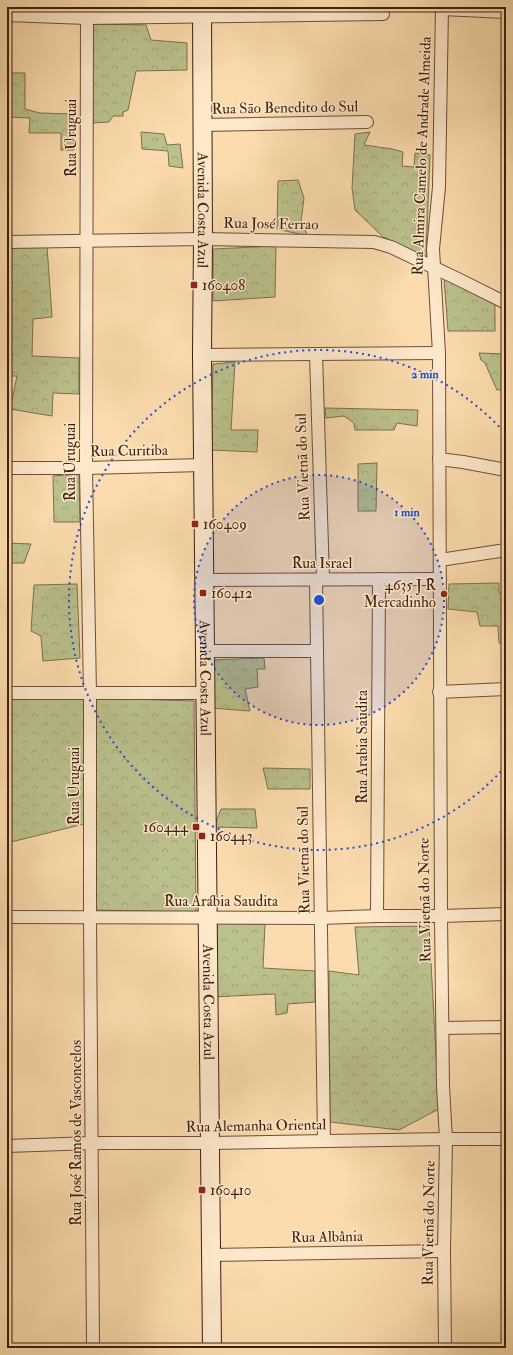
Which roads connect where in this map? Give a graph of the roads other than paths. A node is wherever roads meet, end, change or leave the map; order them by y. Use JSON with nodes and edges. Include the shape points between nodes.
{"nodes":[{"id":1,"x":442,"y":8,"type":"edge"},
{"id":2,"x":87,"y":12,"type":"edge"},
{"id":3,"x":202,"y":12,"type":"edge"},
{"id":4,"x":506,"y":12,"type":"edge"},
{"id":5,"x":383,"y":14,"type":"dead end"},
{"id":6,"x":7,"y":15,"type":"edge"},
{"id":7,"x":367,"y":122,"type":"dead end"},
{"id":8,"x":203,"y":125,"type":"junction"},
{"id":9,"x":203,"y":239,"type":"junction"},
{"id":10,"x":87,"y":241,"type":"junction"},
{"id":11,"x":7,"y":242,"type":"edge"},
{"id":12,"x":433,"y":266,"type":"junction"},
{"id":13,"x":506,"y":303,"type":"edge"},
{"id":14,"x":439,"y":353,"type":"junction"},
{"id":15,"x":316,"y":354,"type":"junction"},
{"id":16,"x":202,"y":355,"type":"junction"},
{"id":17,"x":439,"y":455,"type":"junction"},
{"id":18,"x":204,"y":465,"type":"junction"},
{"id":19,"x":7,"y":468,"type":"edge"},
{"id":20,"x":86,"y":468,"type":"junction"},
{"id":21,"x":506,"y":470,"type":"edge"},
{"id":22,"x":506,"y":550,"type":"edge"},
{"id":23,"x":440,"y":560,"type":"junction"},
{"id":24,"x":379,"y":579,"type":"junction"},
{"id":25,"x":440,"y":579,"type":"junction"},
{"id":26,"x":204,"y":580,"type":"junction"},
{"id":27,"x":319,"y":580,"type":"junction"},
{"id":28,"x":205,"y":651,"type":"junction"},
{"id":29,"x":316,"y":651,"type":"junction"},
{"id":30,"x":506,"y":690,"type":"edge"},
{"id":31,"x":205,"y":692,"type":"junction"},
{"id":32,"x":439,"y":692,"type":"junction"},
{"id":33,"x":7,"y":693,"type":"edge"},
{"id":34,"x":90,"y":693,"type":"junction"},
{"id":35,"x":506,"y":914,"type":"edge"},
{"id":36,"x":377,"y":916,"type":"junction"},
{"id":37,"x":441,"y":916,"type":"junction"},
{"id":38,"x":7,"y":917,"type":"edge"},
{"id":39,"x":90,"y":917,"type":"junction"},
{"id":40,"x":208,"y":917,"type":"junction"},
{"id":41,"x":320,"y":918,"type":"junction"},
{"id":42,"x":506,"y":1027,"type":"edge"},
{"id":43,"x":442,"y":1028,"type":"junction"},
{"id":44,"x":446,"y":1139,"type":"junction"},
{"id":45,"x":506,"y":1139,"type":"edge"},
{"id":46,"x":324,"y":1141,"type":"junction"},
{"id":47,"x":92,"y":1143,"type":"junction"},
{"id":48,"x":210,"y":1144,"type":"junction"},
{"id":49,"x":7,"y":1146,"type":"edge"},
{"id":50,"x":444,"y":1251,"type":"junction"},
{"id":51,"x":211,"y":1255,"type":"junction"},
{"id":52,"x":94,"y":1348,"type":"edge"},
{"id":53,"x":212,"y":1348,"type":"edge"},
{"id":54,"x":445,"y":1348,"type":"edge"}],
"edges":[{"from":1,"to":4,"type":"street"},
{"from":1,"to":12,"type":"street","name":"Rua Almira Camelo de Andrade Almeida","via":[[439,186]]},
{"from":2,"to":3,"type":"street"},
{"from":2,"to":6,"type":"street"},
{"from":2,"to":10,"type":"street","name":"Rua Uruguai"},
{"from":3,"to":5,"type":"street"},
{"from":3,"to":8,"type":"street","name":"Avenida Costa Azul"},
{"from":7,"to":8,"type":"street","name":"Rua São Benedito do Sul"},
{"from":8,"to":9,"type":"street","name":"Avenida Costa Azul"},
{"from":9,"to":10,"type":"street","name":"Rua José Ferrao"},
{"from":9,"to":12,"type":"street","name":"Rua José Ferrao","via":[[374,242]]},
{"from":9,"to":16,"type":"street","name":"Avenida Costa Azul"},
{"from":10,"to":11,"type":"street","name":"Rua José Ferrao"},
{"from":10,"to":20,"type":"street","name":"Rua Uruguai"},
{"from":12,"to":13,"type":"street","name":"Rua José Ferrao"},
{"from":12,"to":14,"type":"street","name":"Rua Almira Camelo de Andrade Almeida"},
{"from":14,"to":15,"type":"street"},
{"from":14,"to":17,"type":"street","name":"Rua Almira Camelo de Andrade Almeida"},
{"from":15,"to":16,"type":"street"},
{"from":15,"to":27,"type":"street","name":"Rua Vietnã do Sul"},
{"from":16,"to":18,"type":"street","name":"Avenida Costa Azul"},
{"from":17,"to":21,"type":"street"},
{"from":17,"to":23,"type":"street","name":"Rua Vietnã do Norte"},
{"from":18,"to":20,"type":"street","name":"Rua Curitiba"},
{"from":18,"to":26,"type":"street","name":"Avenida Costa Azul"},
{"from":19,"to":20,"type":"street","name":"Rua Curitiba"},
{"from":20,"to":34,"type":"street","name":"Rua Uruguai"},
{"from":22,"to":23,"type":"street"},
{"from":23,"to":25,"type":"street","name":"Rua Vietnã do Norte"},
{"from":24,"to":25,"type":"street","name":"Rua Israel"},
{"from":24,"to":27,"type":"street","name":"Rua Israel"},
{"from":24,"to":36,"type":"street","name":"Rua Arabia Saudita"},
{"from":25,"to":32,"type":"street","name":"Rua Vietnã do Norte"},
{"from":26,"to":27,"type":"street","name":"Rua Israel"},
{"from":26,"to":28,"type":"street","name":"Avenida Costa Azul"},
{"from":27,"to":29,"type":"street","name":"Rua Vietnã do Sul"},
{"from":28,"to":29,"type":"street"},
{"from":28,"to":31,"type":"street","name":"Avenida Costa Azul"},
{"from":29,"to":41,"type":"street","name":"Rua Vietnã do Sul"},
{"from":30,"to":32,"type":"street"},
{"from":31,"to":34,"type":"street"},
{"from":31,"to":40,"type":"street","name":"Avenida Costa Azul"},
{"from":32,"to":37,"type":"street","name":"Rua Vietnã do Norte"},
{"from":33,"to":34,"type":"street"},
{"from":34,"to":39,"type":"street","name":"Rua Uruguai"},
{"from":35,"to":37,"type":"street","name":"Rua Arábia Saudita"},
{"from":36,"to":37,"type":"street","name":"Rua Arábia Saudita"},
{"from":36,"to":41,"type":"street","name":"Rua Arábia Saudita"},
{"from":37,"to":43,"type":"street","name":"Rua Vietnã do Norte"},
{"from":38,"to":39,"type":"street","name":"Rua Arábia Saudita"},
{"from":39,"to":40,"type":"street","name":"Rua Arábia Saudita"},
{"from":39,"to":47,"type":"street","name":"Rua José Ramos de Vasconcelos"},
{"from":40,"to":41,"type":"street","name":"Rua Arábia Saudita"},
{"from":40,"to":48,"type":"street","name":"Avenida Costa Azul"},
{"from":41,"to":46,"type":"street","name":"Rua Vietnã do Sul"},
{"from":42,"to":43,"type":"street"},
{"from":43,"to":44,"type":"street","name":"Rua Vietnã do Norte"},
{"from":44,"to":45,"type":"street","name":"Rua Alemanha Oriental"},
{"from":44,"to":46,"type":"street","name":"Rua Alemanha Oriental"},
{"from":44,"to":50,"type":"street","name":"Rua Vietnã do Norte"},
{"from":46,"to":48,"type":"street","name":"Rua Alemanha Oriental"},
{"from":47,"to":48,"type":"street","name":"Rua Alemanha Oriental"},
{"from":47,"to":49,"type":"street","name":"Rua Alemanha Oriental"},
{"from":47,"to":52,"type":"street","name":"Rua José Ramos de Vasconcelos"},
{"from":48,"to":51,"type":"street","name":"Avenida Costa Azul"},
{"from":50,"to":51,"type":"street","name":"Rua Albânia"},
{"from":50,"to":54,"type":"street","name":"Rua Vietnã do Norte"},
{"from":51,"to":53,"type":"street","name":"Avenida Costa Azul"}]}
